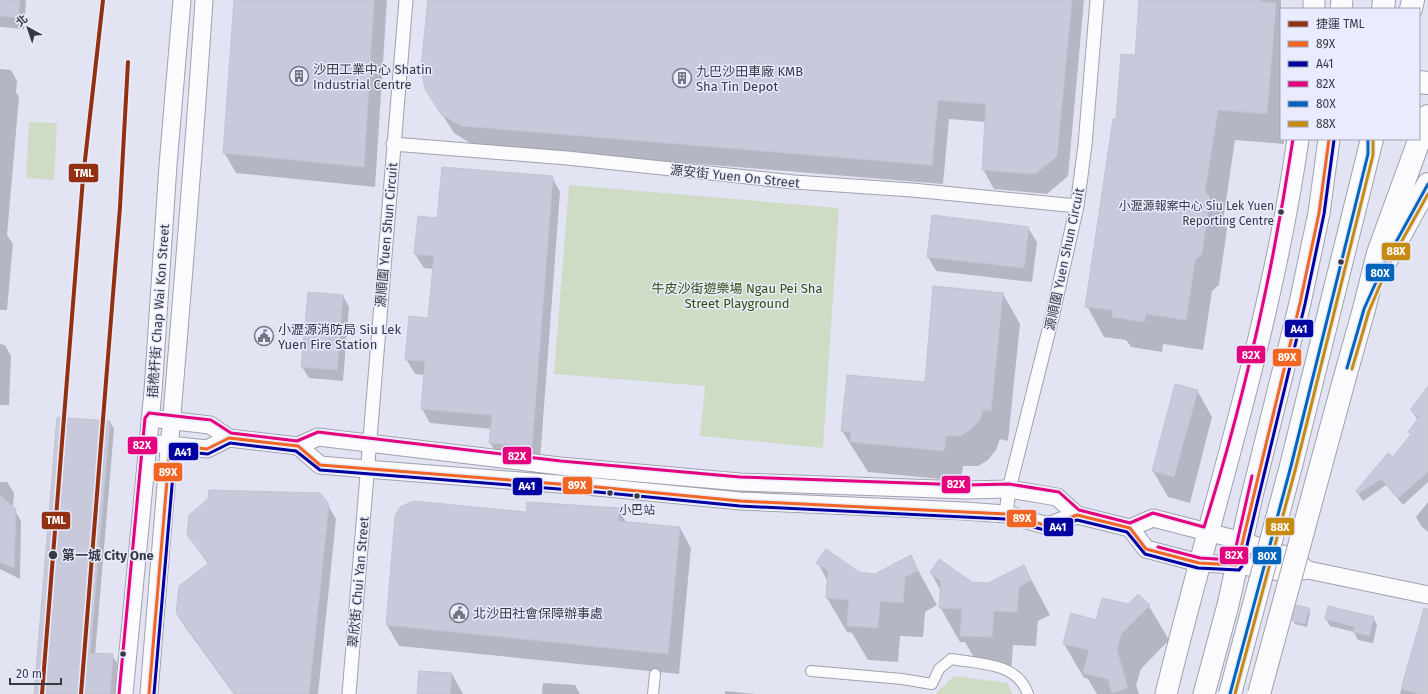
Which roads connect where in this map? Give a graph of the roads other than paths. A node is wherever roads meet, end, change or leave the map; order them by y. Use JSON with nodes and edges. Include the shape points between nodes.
{"nodes":[{"id":1,"x":182,"y":0,"type":"edge"},
{"id":2,"x":204,"y":0,"type":"edge"},
{"id":3,"x":406,"y":0,"type":"edge"},
{"id":4,"x":1097,"y":0,"type":"edge"},
{"id":5,"x":1428,"y":116,"type":"edge"},
{"id":6,"x":1420,"y":138,"type":"edge"},
{"id":7,"x":1298,"y":140,"type":"edge"},
{"id":8,"x":1329,"y":140,"type":"edge"},
{"id":9,"x":1419,"y":140,"type":"edge"},
{"id":10,"x":393,"y":144,"type":"junction"},
{"id":11,"x":1369,"y":144,"type":"edge"},
{"id":12,"x":1428,"y":184,"type":"edge"},
{"id":13,"x":1077,"y":206,"type":"junction"},
{"id":14,"x":1364,"y":309,"type":"junction"},
{"id":15,"x":150,"y":418,"type":"junction"},
{"id":16,"x":172,"y":420,"type":"junction"},
{"id":17,"x":229,"y":438,"type":"junction"},
{"id":18,"x":148,"y":443,"type":"junction"},
{"id":19,"x":368,"y":444,"type":"junction"},
{"id":20,"x":170,"y":445,"type":"junction"},
{"id":21,"x":298,"y":446,"type":"junction"},
{"id":22,"x":366,"y":469,"type":"junction"},
{"id":23,"x":1009,"y":490,"type":"junction"},
{"id":24,"x":1006,"y":514,"type":"junction"},
{"id":25,"x":1077,"y":515,"type":"junction"},
{"id":26,"x":1130,"y":528,"type":"junction"},
{"id":27,"x":1207,"y":533,"type":"junction"},
{"id":28,"x":1242,"y":541,"type":"junction"},
{"id":29,"x":1200,"y":563,"type":"junction"},
{"id":30,"x":1237,"y":565,"type":"junction"},
{"id":31,"x":1308,"y":570,"type":"junction"},
{"id":32,"x":1428,"y":595,"type":"edge"},
{"id":33,"x":811,"y":671,"type":"dead end"},
{"id":34,"x":655,"y":674,"type":"dead end"},
{"id":35,"x":124,"y":694,"type":"edge"},
{"id":36,"x":149,"y":694,"type":"edge"},
{"id":37,"x":350,"y":694,"type":"edge"},
{"id":38,"x":653,"y":694,"type":"edge"},
{"id":39,"x":1028,"y":694,"type":"edge"},
{"id":40,"x":1166,"y":694,"type":"edge"},
{"id":41,"x":1204,"y":694,"type":"edge"},
{"id":42,"x":1230,"y":694,"type":"edge"},
{"id":43,"x":1259,"y":694,"type":"edge"}],
"edges":[{"from":1,"to":15,"type":"street","name":"插桅杆街 Chap Wai Kon Street"},
{"from":2,"to":16,"type":"street","name":"插桅杆街 Chap Wai Kon Street"},
{"from":3,"to":10,"type":"street","name":"源順圍 Yuen Shun Circuit"},
{"from":4,"to":13,"type":"street","name":"源順圍 Yuen Shun Circuit","via":[[1085,145]]},
{"from":5,"to":6,"type":"highway"},
{"from":7,"to":27,"type":"main road","via":[[1290,193],[1260,339],[1217,504]]},
{"from":8,"to":28,"type":"main road","via":[[1319,212],[1301,297]]},
{"from":9,"to":14,"type":"highway","via":[[1378,253]]},
{"from":10,"to":13,"type":"street","name":"源安街 Yuen On Street"},
{"from":10,"to":19,"type":"street","name":"源順圍 Yuen Shun Circuit"},
{"from":11,"to":42,"type":"highway","bridge":true,"via":[[1291,466]]},
{"from":12,"to":14,"type":"highway","via":[[1385,262]]},
{"from":13,"to":23,"type":"street","name":"源順圍 Yuen Shun Circuit"},
{"from":14,"to":43,"type":"highway","bridge":true},
{"from":15,"to":16,"type":"street"},
{"from":15,"to":18,"type":"street","name":"插桅杆街 Chap Wai Kon Street"},
{"from":16,"to":17,"type":"street","via":[[210,425]]},
{"from":16,"to":20,"type":"street","name":"插桅杆街 Chap Wai Kon Street"},
{"from":17,"to":20,"type":"street","via":[[207,449]]},
{"from":17,"to":21,"type":"street"},
{"from":18,"to":20,"type":"street"},
{"from":18,"to":35,"type":"street","name":"插桅杆街 Chap Wai Kon Street"},
{"from":19,"to":21,"type":"street","via":[[318,437]]},
{"from":19,"to":22,"type":"street","name":"源順圍 Yuen Shun Circuit"},
{"from":19,"to":23,"type":"street","via":[[560,466],[740,482]]},
{"from":20,"to":36,"type":"street","name":"插桅杆街 Chap Wai Kon Street"},
{"from":21,"to":22,"type":"street","via":[[320,465]]},
{"from":22,"to":24,"type":"street","via":[[740,501]]},
{"from":22,"to":37,"type":"street","name":"翠欣街 Chui Yan Street"},
{"from":23,"to":24,"type":"street","name":"源順圍 Yuen Shun Circuit"},
{"from":23,"to":25,"type":"street","via":[[1057,497]]},
{"from":24,"to":25,"type":"street","via":[[1048,526]]},
{"from":25,"to":26,"type":"street"},
{"from":26,"to":27,"type":"street","via":[[1153,518]]},
{"from":26,"to":29,"type":"street","via":[[1146,549]]},
{"from":27,"to":28,"type":"street"},
{"from":27,"to":29,"type":"main road"},
{"from":28,"to":30,"type":"main road"},
{"from":28,"to":31,"type":"street","via":[[1292,557]]},
{"from":29,"to":30,"type":"street"},
{"from":29,"to":40,"type":"main road"},
{"from":30,"to":31,"type":"street","via":[[1288,573]]},
{"from":30,"to":41,"type":"main road"},
{"from":31,"to":32,"type":"street"},
{"from":33,"to":39,"type":"street","via":[[932,684],[940,669],[950,659],[1007,669],[1017,676]]},
{"from":34,"to":38,"type":"street"}]}
